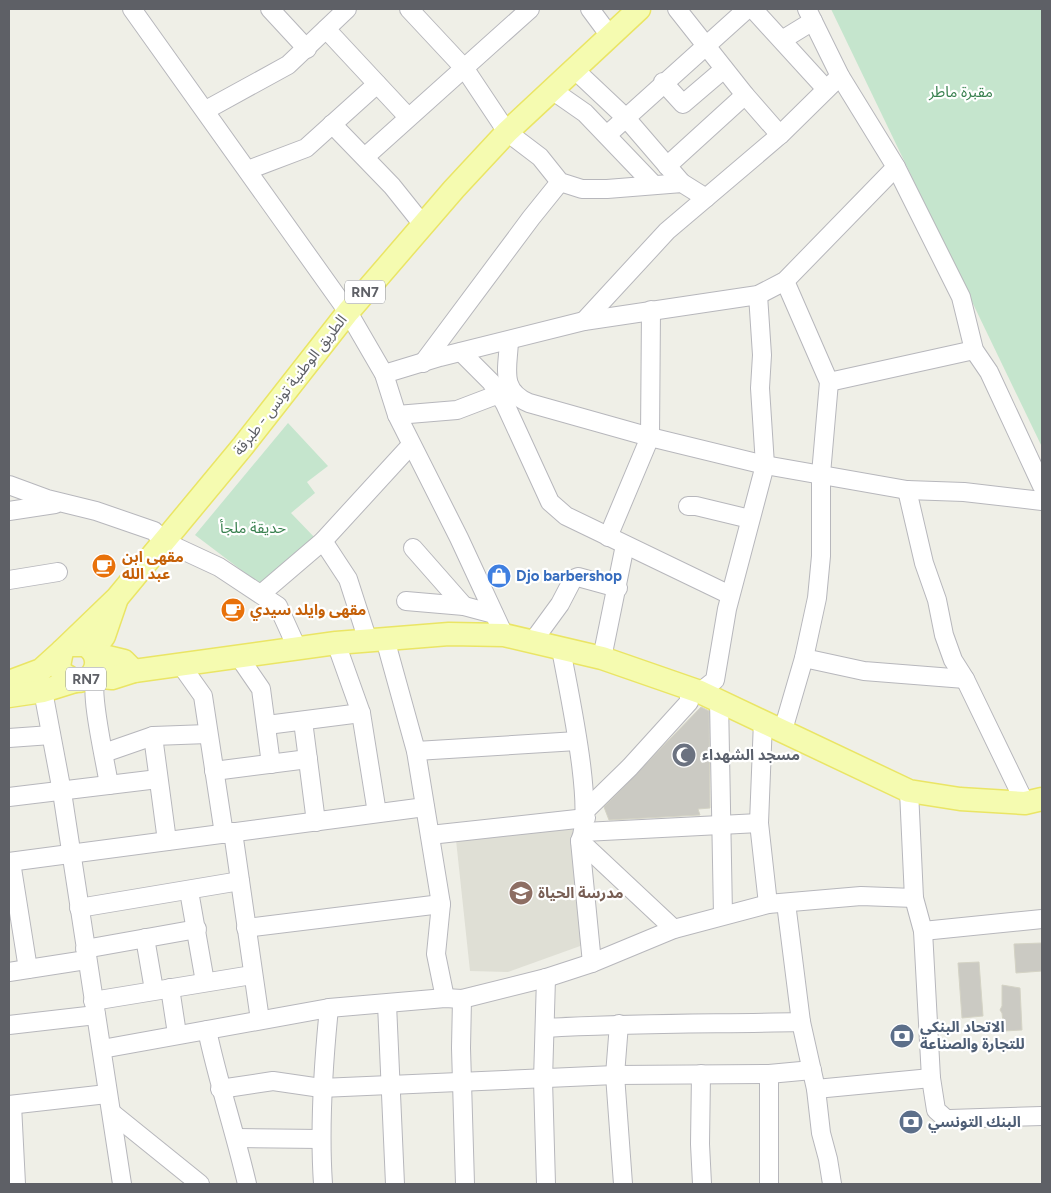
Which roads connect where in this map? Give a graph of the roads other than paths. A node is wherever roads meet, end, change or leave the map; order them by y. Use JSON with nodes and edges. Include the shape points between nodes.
{"nodes":[{"id":1,"x":132,"y":9,"type":"edge"},
{"id":2,"x":270,"y":9,"type":"edge"},
{"id":3,"x":347,"y":9,"type":"edge"},
{"id":4,"x":530,"y":9,"type":"edge"},
{"id":5,"x":590,"y":9,"type":"edge"},
{"id":6,"x":639,"y":9,"type":"edge"},
{"id":7,"x":677,"y":9,"type":"edge"},
{"id":8,"x":747,"y":9,"type":"edge"},
{"id":9,"x":753,"y":9,"type":"edge"},
{"id":10,"x":417,"y":11,"type":"edge"},
{"id":11,"x":810,"y":15,"type":"edge"},
{"id":12,"x":326,"y":29,"type":"junction"},
{"id":13,"x":610,"y":36,"type":"junction"},
{"id":14,"x":782,"y":40,"type":"junction"},
{"id":15,"x":706,"y":44,"type":"junction"},
{"id":16,"x":307,"y":49,"type":"junction"},
{"id":17,"x":465,"y":69,"type":"junction"},
{"id":18,"x":574,"y":69,"type":"junction"},
{"id":19,"x":724,"y":70,"type":"junction"},
{"id":20,"x":840,"y":76,"type":"junction"},
{"id":21,"x":663,"y":82,"type":"junction"},
{"id":22,"x":377,"y":84,"type":"junction"},
{"id":23,"x":826,"y":89,"type":"junction"},
{"id":24,"x":552,"y":90,"type":"junction"},
{"id":25,"x":745,"y":96,"type":"junction"},
{"id":26,"x":206,"y":110,"type":"junction"},
{"id":27,"x":408,"y":117,"type":"junction"},
{"id":28,"x":626,"y":118,"type":"junction"},
{"id":29,"x":332,"y":124,"type":"junction"},
{"id":30,"x":507,"y":132,"type":"junction"},
{"id":31,"x":607,"y":135,"type":"junction"},
{"id":32,"x":780,"y":135,"type":"junction"},
{"id":33,"x":365,"y":157,"type":"junction"},
{"id":34,"x":667,"y":166,"type":"junction"},
{"id":35,"x":896,"y":167,"type":"junction"},
{"id":36,"x":248,"y":170,"type":"junction"},
{"id":37,"x":560,"y":182,"type":"junction"},
{"id":38,"x":682,"y":183,"type":"junction"},
{"id":39,"x":653,"y":184,"type":"junction"},
{"id":40,"x":706,"y":198,"type":"junction"},
{"id":41,"x":424,"y":226,"type":"junction"},
{"id":42,"x":785,"y":281,"type":"junction"},
{"id":43,"x":758,"y":295,"type":"junction"},
{"id":44,"x":651,"y":310,"type":"junction"},
{"id":45,"x":348,"y":312,"type":"junction"},
{"id":46,"x":584,"y":321,"type":"junction"},
{"id":47,"x":508,"y":341,"type":"junction"},
{"id":48,"x":974,"y":350,"type":"junction"},
{"id":49,"x":461,"y":352,"type":"junction"},
{"id":50,"x":423,"y":363,"type":"junction"},
{"id":51,"x":384,"y":374,"type":"junction"},
{"id":52,"x":830,"y":382,"type":"junction"},
{"id":53,"x":507,"y":398,"type":"junction"},
{"id":54,"x":397,"y":415,"type":"junction"},
{"id":55,"x":650,"y":437,"type":"junction"},
{"id":56,"x":411,"y":445,"type":"junction"},
{"id":57,"x":765,"y":465,"type":"junction"},
{"id":58,"x":821,"y":474,"type":"junction"},
{"id":59,"x":9,"y":485,"type":"edge"},
{"id":60,"x":1042,"y":486,"type":"edge"},
{"id":61,"x":906,"y":490,"type":"junction"},
{"id":62,"x":1042,"y":501,"type":"edge"},
{"id":63,"x":62,"y":503,"type":"junction"},
{"id":64,"x":688,"y":506,"type":"dead end"},
{"id":65,"x":9,"y":511,"type":"edge"},
{"id":66,"x":750,"y":519,"type":"junction"},
{"id":67,"x":608,"y":537,"type":"junction"},
{"id":68,"x":163,"y":541,"type":"junction"},
{"id":69,"x":323,"y":541,"type":"junction"},
{"id":70,"x":626,"y":545,"type":"junction"},
{"id":71,"x":414,"y":548,"type":"dead end"},
{"id":72,"x":58,"y":572,"type":"dead end"},
{"id":73,"x":9,"y":580,"type":"edge"},
{"id":74,"x":618,"y":588,"type":"junction"},
{"id":75,"x":260,"y":594,"type":"junction"},
{"id":76,"x":730,"y":595,"type":"junction"},
{"id":77,"x":117,"y":598,"type":"junction"},
{"id":78,"x":406,"y":601,"type":"dead end"},
{"id":79,"x":464,"y":606,"type":"junction"},
{"id":80,"x":494,"y":614,"type":"junction"},
{"id":81,"x":504,"y":635,"type":"junction"},
{"id":82,"x":376,"y":640,"type":"junction"},
{"id":83,"x":533,"y":641,"type":"junction"},
{"id":84,"x":336,"y":643,"type":"junction"},
{"id":85,"x":66,"y":648,"type":"junction"},
{"id":86,"x":297,"y":648,"type":"junction"},
{"id":87,"x":561,"y":649,"type":"junction"},
{"id":88,"x":239,"y":656,"type":"junction"},
{"id":89,"x":602,"y":658,"type":"junction"},
{"id":90,"x":804,"y":658,"type":"junction"},
{"id":91,"x":181,"y":665,"type":"junction"},
{"id":92,"x":90,"y":668,"type":"junction"},
{"id":93,"x":965,"y":679,"type":"junction"},
{"id":94,"x":9,"y":682,"type":"edge"},
{"id":95,"x":43,"y":690,"type":"junction"},
{"id":96,"x":703,"y":693,"type":"junction"},
{"id":97,"x":9,"y":696,"type":"edge"},
{"id":98,"x":361,"y":712,"type":"junction"},
{"id":99,"x":303,"y":720,"type":"junction"},
{"id":100,"x":266,"y":725,"type":"junction"},
{"id":101,"x":773,"y":726,"type":"junction"},
{"id":102,"x":208,"y":734,"type":"junction"},
{"id":103,"x":51,"y":735,"type":"junction"},
{"id":104,"x":153,"y":736,"type":"junction"},
{"id":105,"x":9,"y":738,"type":"edge"},
{"id":106,"x":577,"y":741,"type":"junction"},
{"id":107,"x":416,"y":752,"type":"junction"},
{"id":108,"x":104,"y":753,"type":"junction"},
{"id":109,"x":308,"y":759,"type":"junction"},
{"id":110,"x":271,"y":764,"type":"junction"},
{"id":111,"x":214,"y":771,"type":"junction"},
{"id":112,"x":158,"y":779,"type":"junction"},
{"id":113,"x":109,"y":785,"type":"junction"},
{"id":114,"x":909,"y":791,"type":"junction"},
{"id":115,"x":62,"y":792,"type":"junction"},
{"id":116,"x":9,"y":798,"type":"edge"},
{"id":117,"x":1034,"y":801,"type":"edge"},
{"id":118,"x":425,"y":807,"type":"junction"},
{"id":119,"x":377,"y":813,"type":"junction"},
{"id":120,"x":316,"y":822,"type":"junction"},
{"id":121,"x":759,"y":823,"type":"junction"},
{"id":122,"x":584,"y":825,"type":"junction"},
{"id":123,"x":722,"y":826,"type":"junction"},
{"id":124,"x":229,"y":833,"type":"junction"},
{"id":125,"x":430,"y":836,"type":"junction"},
{"id":126,"x":167,"y":841,"type":"junction"},
{"id":127,"x":71,"y":854,"type":"junction"},
{"id":128,"x":10,"y":862,"type":"edge"},
{"id":129,"x":240,"y":881,"type":"junction"},
{"id":130,"x":189,"y":890,"type":"junction"},
{"id":131,"x":914,"y":898,"type":"junction"},
{"id":132,"x":786,"y":903,"type":"junction"},
{"id":133,"x":441,"y":904,"type":"junction"},
{"id":134,"x":768,"y":904,"type":"junction"},
{"id":135,"x":79,"y":908,"type":"junction"},
{"id":136,"x":723,"y":915,"type":"junction"},
{"id":137,"x":1042,"y":919,"type":"edge"},
{"id":138,"x":246,"y":928,"type":"junction"},
{"id":139,"x":197,"y":929,"type":"junction"},
{"id":140,"x":674,"y":929,"type":"junction"},
{"id":141,"x":15,"y":931,"type":"edge"},
{"id":142,"x":923,"y":932,"type":"junction"},
{"id":143,"x":145,"y":938,"type":"junction"},
{"id":144,"x":86,"y":954,"type":"junction"},
{"id":145,"x":592,"y":963,"type":"junction"},
{"id":146,"x":28,"y":969,"type":"junction"},
{"id":147,"x":9,"y":972,"type":"edge"},
{"id":148,"x":252,"y":975,"type":"junction"},
{"id":149,"x":546,"y":978,"type":"junction"},
{"id":150,"x":205,"y":982,"type":"junction"},
{"id":151,"x":162,"y":989,"type":"junction"},
{"id":152,"x":453,"y":999,"type":"junction"},
{"id":153,"x":387,"y":1004,"type":"junction"},
{"id":154,"x":94,"y":1008,"type":"junction"},
{"id":155,"x":329,"y":1008,"type":"junction"},
{"id":156,"x":260,"y":1020,"type":"junction"},
{"id":157,"x":801,"y":1022,"type":"junction"},
{"id":158,"x":619,"y":1024,"type":"junction"},
{"id":159,"x":9,"y":1025,"type":"edge"},
{"id":160,"x":546,"y":1028,"type":"junction"},
{"id":161,"x":207,"y":1030,"type":"junction"},
{"id":162,"x":177,"y":1034,"type":"junction"},
{"id":163,"x":102,"y":1048,"type":"junction"},
{"id":164,"x":812,"y":1070,"type":"junction"},
{"id":165,"x":701,"y":1074,"type":"junction"},
{"id":166,"x":769,"y":1074,"type":"junction"},
{"id":167,"x":615,"y":1075,"type":"junction"},
{"id":168,"x":931,"y":1078,"type":"junction"},
{"id":169,"x":543,"y":1080,"type":"junction"},
{"id":170,"x":463,"y":1081,"type":"junction"},
{"id":171,"x":390,"y":1086,"type":"junction"},
{"id":172,"x":321,"y":1088,"type":"junction"},
{"id":173,"x":220,"y":1089,"type":"junction"},
{"id":174,"x":816,"y":1089,"type":"junction"},
{"id":175,"x":107,"y":1094,"type":"junction"},
{"id":176,"x":10,"y":1105,"type":"edge"},
{"id":177,"x":112,"y":1113,"type":"junction"},
{"id":178,"x":1042,"y":1116,"type":"edge"},
{"id":179,"x":236,"y":1138,"type":"junction"},
{"id":180,"x":320,"y":1139,"type":"junction"},
{"id":181,"x":16,"y":1184,"type":"edge"},
{"id":182,"x":122,"y":1184,"type":"edge"},
{"id":183,"x":200,"y":1184,"type":"edge"},
{"id":184,"x":247,"y":1184,"type":"edge"},
{"id":185,"x":323,"y":1184,"type":"edge"},
{"id":186,"x":395,"y":1184,"type":"edge"},
{"id":187,"x":465,"y":1184,"type":"edge"},
{"id":188,"x":546,"y":1184,"type":"edge"},
{"id":189,"x":623,"y":1184,"type":"edge"},
{"id":190,"x":702,"y":1184,"type":"edge"},
{"id":191,"x":770,"y":1184,"type":"edge"},
{"id":192,"x":832,"y":1184,"type":"edge"}],
"edges":[{"from":1,"to":26,"type":"street"},
{"from":2,"to":16,"type":"street"},
{"from":3,"to":12,"type":"street"},
{"from":4,"to":17,"type":"street"},
{"from":5,"to":13,"type":"street"},
{"from":6,"to":13,"type":"main road","name":"الطريق الوطنية تونس - طبرقة","number":"RN7"},
{"from":7,"to":15,"type":"street"},
{"from":8,"to":15,"type":"street"},
{"from":9,"to":14,"type":"street"},
{"from":10,"to":17,"type":"street"},
{"from":11,"to":14,"type":"street"},
{"from":11,"to":20,"type":"street"},
{"from":12,"to":16,"type":"street"},
{"from":12,"to":22,"type":"street"},
{"from":13,"to":18,"type":"main road","name":"الطريق الوطنية تونس - طبرقة","number":"RN7"},
{"from":14,"to":23,"type":"street"},
{"from":15,"to":19,"type":"street"},
{"from":15,"to":21,"type":"street"},
{"from":16,"to":26,"type":"street","via":[[288,65]]},
{"from":17,"to":27,"type":"street"},
{"from":17,"to":30,"type":"street"},
{"from":18,"to":24,"type":"main road","name":"الطريق الوطنية تونس - طبرقة","number":"RN7"},
{"from":18,"to":28,"type":"street"},
{"from":19,"to":21,"type":"street","via":[[683,104]]},
{"from":19,"to":25,"type":"street"},
{"from":20,"to":23,"type":"street"},
{"from":20,"to":35,"type":"street"},
{"from":21,"to":28,"type":"street"},
{"from":22,"to":27,"type":"street"},
{"from":22,"to":29,"type":"street"},
{"from":23,"to":32,"type":"street"},
{"from":24,"to":30,"type":"main road","name":"الطريق الوطنية تونس - طبرقة","number":"RN7"},
{"from":24,"to":31,"type":"street","via":[[585,113]]},
{"from":25,"to":32,"type":"street"},
{"from":25,"to":34,"type":"street"},
{"from":26,"to":36,"type":"street"},
{"from":27,"to":33,"type":"street"},
{"from":28,"to":31,"type":"street"},
{"from":28,"to":34,"type":"street"},
{"from":29,"to":33,"type":"street"},
{"from":29,"to":36,"type":"street","via":[[306,148]]},
{"from":30,"to":37,"type":"street","via":[[540,156]]},
{"from":30,"to":41,"type":"main road","name":"الطريق الوطنية تونس - طبرقة","number":"RN7"},
{"from":31,"to":39,"type":"street"},
{"from":32,"to":40,"type":"street"},
{"from":33,"to":41,"type":"street"},
{"from":34,"to":38,"type":"street"},
{"from":35,"to":42,"type":"street"},
{"from":35,"to":48,"type":"street","via":[[961,297]]},
{"from":36,"to":45,"type":"street"},
{"from":37,"to":39,"type":"street","via":[[582,188],[608,189]]},
{"from":37,"to":50,"type":"street"},
{"from":38,"to":39,"type":"street"},
{"from":38,"to":40,"type":"street"},
{"from":40,"to":46,"type":"street","via":[[667,231]]},
{"from":41,"to":45,"type":"main road","name":"الطريق الوطنية تونس - طبرقة","number":"RN7"},
{"from":42,"to":43,"type":"street"},
{"from":42,"to":52,"type":"street"},
{"from":43,"to":44,"type":"street"},
{"from":43,"to":57,"type":"street"},
{"from":44,"to":46,"type":"street"},
{"from":44,"to":55,"type":"street"},
{"from":45,"to":51,"type":"street"},
{"from":45,"to":68,"type":"main road","name":"الطريق الوطنية تونس - طبرقة","number":"RN7","via":[[243,446]]},
{"from":46,"to":47,"type":"street"},
{"from":47,"to":49,"type":"street"},
{"from":47,"to":53,"type":"street"},
{"from":48,"to":52,"type":"street"},
{"from":48,"to":60,"type":"street","via":[[989,372]]},
{"from":49,"to":50,"type":"street"},
{"from":49,"to":53,"type":"street"},
{"from":50,"to":51,"type":"street"},
{"from":51,"to":54,"type":"street"},
{"from":52,"to":58,"type":"street"},
{"from":53,"to":54,"type":"street","via":[[456,410]]},
{"from":53,"to":55,"type":"street"},
{"from":53,"to":67,"type":"street","via":[[552,506]]},
{"from":54,"to":56,"type":"street"},
{"from":55,"to":57,"type":"street"},
{"from":55,"to":67,"type":"street"},
{"from":56,"to":69,"type":"street"},
{"from":56,"to":80,"type":"street"},
{"from":57,"to":58,"type":"street"},
{"from":57,"to":66,"type":"street"},
{"from":58,"to":61,"type":"street"},
{"from":58,"to":90,"type":"street","via":[[821,556],[817,598]]},
{"from":59,"to":63,"type":"street"},
{"from":61,"to":62,"type":"street","via":[[964,492]]},
{"from":61,"to":93,"type":"street","via":[[944,635],[953,660]]},
{"from":63,"to":65,"type":"street"},
{"from":63,"to":68,"type":"street","via":[[133,523],[154,532]]},
{"from":64,"to":66,"type":"street"},
{"from":66,"to":76,"type":"street"},
{"from":67,"to":70,"type":"street"},
{"from":68,"to":75,"type":"street","via":[[219,567]]},
{"from":68,"to":77,"type":"main road","name":"الطريق الوطنية تونس - طبرقة","number":"RN7"},
{"from":69,"to":75,"type":"street"},
{"from":69,"to":82,"type":"street","via":[[348,579]]},
{"from":70,"to":74,"type":"street"},
{"from":70,"to":76,"type":"street"},
{"from":71,"to":79,"type":"street"},
{"from":72,"to":73,"type":"street"},
{"from":74,"to":83,"type":"street","via":[[578,577],[573,579],[560,604]]},
{"from":74,"to":89,"type":"street"},
{"from":75,"to":86,"type":"street","via":[[278,606]]},
{"from":76,"to":96,"type":"street","via":[[715,680]]},
{"from":77,"to":85,"type":"main road","name":"الطريق الوطنية تونس - طبرقة","number":"RN7"},
{"from":77,"to":92,"type":"main road","name":"الطريق الوطنية تونس - طبرقة","number":"RN7"},
{"from":78,"to":79,"type":"street"},
{"from":79,"to":80,"type":"street"},
{"from":80,"to":81,"type":"street"},
{"from":81,"to":82,"type":"main road","via":[[449,634]]},
{"from":81,"to":83,"type":"main road"},
{"from":82,"to":84,"type":"main road"},
{"from":82,"to":107,"type":"street"},
{"from":83,"to":87,"type":"main road"},
{"from":84,"to":86,"type":"main road"},
{"from":84,"to":98,"type":"street"},
{"from":85,"to":92,"type":"main road","number":"RN7","via":[[85,645]]},
{"from":85,"to":92,"type":"main road","number":"RN7","via":[[59,666],[62,673]]},
{"from":85,"to":94,"type":"main road","name":"الطريق الوطنية تونس - طبرقة","number":"RN7","via":[[41,670]]},
{"from":86,"to":88,"type":"main road"},
{"from":87,"to":89,"type":"main road"},
{"from":87,"to":106,"type":"street"},
{"from":88,"to":91,"type":"main road"},
{"from":88,"to":100,"type":"street","via":[[260,689]]},
{"from":89,"to":96,"type":"main road"},
{"from":90,"to":93,"type":"street","via":[[864,671]]},
{"from":90,"to":101,"type":"street"},
{"from":91,"to":92,"type":"main road","via":[[134,671],[124,661]]},
{"from":91,"to":102,"type":"street","via":[[203,696]]},
{"from":92,"to":95,"type":"main road","number":"RN7"},
{"from":92,"to":108,"type":"street"},
{"from":93,"to":117,"type":"street"},
{"from":95,"to":97,"type":"main road","number":"RN7"},
{"from":95,"to":103,"type":"street"},
{"from":96,"to":101,"type":"main road"},
{"from":96,"to":122,"type":"street","via":[[689,702]]},
{"from":96,"to":123,"type":"street"},
{"from":98,"to":99,"type":"street"},
{"from":98,"to":119,"type":"street"},
{"from":99,"to":100,"type":"street"},
{"from":99,"to":109,"type":"street"},
{"from":100,"to":110,"type":"street"},
{"from":101,"to":114,"type":"main road"},
{"from":101,"to":121,"type":"street"},
{"from":102,"to":104,"type":"street"},
{"from":102,"to":111,"type":"street"},
{"from":103,"to":105,"type":"street"},
{"from":103,"to":115,"type":"street"},
{"from":104,"to":108,"type":"street"},
{"from":104,"to":112,"type":"street"},
{"from":106,"to":107,"type":"street"},
{"from":106,"to":122,"type":"street"},
{"from":107,"to":118,"type":"street"},
{"from":108,"to":113,"type":"street"},
{"from":109,"to":110,"type":"street"},
{"from":109,"to":120,"type":"street"},
{"from":110,"to":111,"type":"street"},
{"from":111,"to":124,"type":"street"},
{"from":112,"to":113,"type":"street"},
{"from":112,"to":126,"type":"street"},
{"from":113,"to":115,"type":"street"},
{"from":114,"to":117,"type":"main road","via":[[960,799]]},
{"from":114,"to":131,"type":"street"},
{"from":115,"to":116,"type":"street"},
{"from":115,"to":127,"type":"street"},
{"from":118,"to":119,"type":"street"},
{"from":118,"to":125,"type":"street"},
{"from":119,"to":120,"type":"street"},
{"from":120,"to":124,"type":"street"},
{"from":121,"to":123,"type":"street"},
{"from":121,"to":134,"type":"street"},
{"from":122,"to":123,"type":"street"},
{"from":122,"to":125,"type":"street"},
{"from":122,"to":140,"type":"street"},
{"from":122,"to":145,"type":"street"},
{"from":123,"to":136,"type":"street"},
{"from":124,"to":126,"type":"street"},
{"from":124,"to":129,"type":"street"},
{"from":125,"to":133,"type":"street"},
{"from":126,"to":127,"type":"street"},
{"from":127,"to":128,"type":"street"},
{"from":127,"to":135,"type":"street"},
{"from":128,"to":141,"type":"street"},
{"from":129,"to":130,"type":"street"},
{"from":129,"to":138,"type":"street"},
{"from":130,"to":135,"type":"street"},
{"from":130,"to":139,"type":"street"},
{"from":131,"to":132,"type":"street","via":[[862,896]]},
{"from":131,"to":142,"type":"street"},
{"from":132,"to":134,"type":"street"},
{"from":132,"to":157,"type":"street"},
{"from":133,"to":138,"type":"street"},
{"from":133,"to":152,"type":"street","via":[[436,954]]},
{"from":134,"to":136,"type":"street"},
{"from":135,"to":144,"type":"street"},
{"from":136,"to":140,"type":"street"},
{"from":137,"to":142,"type":"street"},
{"from":138,"to":148,"type":"street"},
{"from":139,"to":143,"type":"street"},
{"from":139,"to":150,"type":"street"},
{"from":140,"to":145,"type":"street"},
{"from":141,"to":146,"type":"street"},
{"from":142,"to":168,"type":"street"},
{"from":143,"to":144,"type":"street"},
{"from":143,"to":151,"type":"street"},
{"from":144,"to":146,"type":"street"},
{"from":144,"to":154,"type":"street"},
{"from":145,"to":149,"type":"street"},
{"from":146,"to":147,"type":"street"},
{"from":148,"to":150,"type":"street"},
{"from":148,"to":156,"type":"street"},
{"from":149,"to":152,"type":"street"},
{"from":149,"to":160,"type":"street"},
{"from":150,"to":151,"type":"street"},
{"from":151,"to":154,"type":"street"},
{"from":151,"to":162,"type":"street"},
{"from":152,"to":153,"type":"street"},
{"from":152,"to":170,"type":"street"},
{"from":153,"to":155,"type":"street"},
{"from":153,"to":171,"type":"street"},
{"from":154,"to":159,"type":"street"},
{"from":154,"to":163,"type":"street"},
{"from":155,"to":156,"type":"street"},
{"from":155,"to":172,"type":"street"},
{"from":156,"to":161,"type":"street"},
{"from":157,"to":158,"type":"street"},
{"from":157,"to":164,"type":"street"},
{"from":158,"to":160,"type":"street"},
{"from":158,"to":167,"type":"street"},
{"from":160,"to":169,"type":"street"},
{"from":161,"to":162,"type":"street"},
{"from":161,"to":173,"type":"street"},
{"from":162,"to":163,"type":"street"},
{"from":163,"to":175,"type":"street"},
{"from":164,"to":166,"type":"street"},
{"from":164,"to":174,"type":"street"},
{"from":165,"to":166,"type":"street"},
{"from":165,"to":167,"type":"street"},
{"from":165,"to":190,"type":"street"},
{"from":166,"to":191,"type":"street"},
{"from":167,"to":169,"type":"street"},
{"from":167,"to":189,"type":"street"},
{"from":168,"to":174,"type":"street"},
{"from":168,"to":178,"type":"street","via":[[936,1110],[945,1118]]},
{"from":169,"to":170,"type":"street"},
{"from":169,"to":188,"type":"street"},
{"from":170,"to":171,"type":"street"},
{"from":170,"to":187,"type":"street"},
{"from":171,"to":172,"type":"street"},
{"from":171,"to":186,"type":"street"},
{"from":172,"to":173,"type":"street","via":[[273,1081]]},
{"from":172,"to":180,"type":"street"},
{"from":173,"to":179,"type":"street"},
{"from":174,"to":192,"type":"street","via":[[821,1134]]},
{"from":175,"to":176,"type":"street"},
{"from":175,"to":177,"type":"street"},
{"from":176,"to":181,"type":"street"},
{"from":177,"to":182,"type":"street"},
{"from":177,"to":183,"type":"street"},
{"from":179,"to":180,"type":"street"},
{"from":179,"to":184,"type":"street"},
{"from":180,"to":185,"type":"street"}]}
